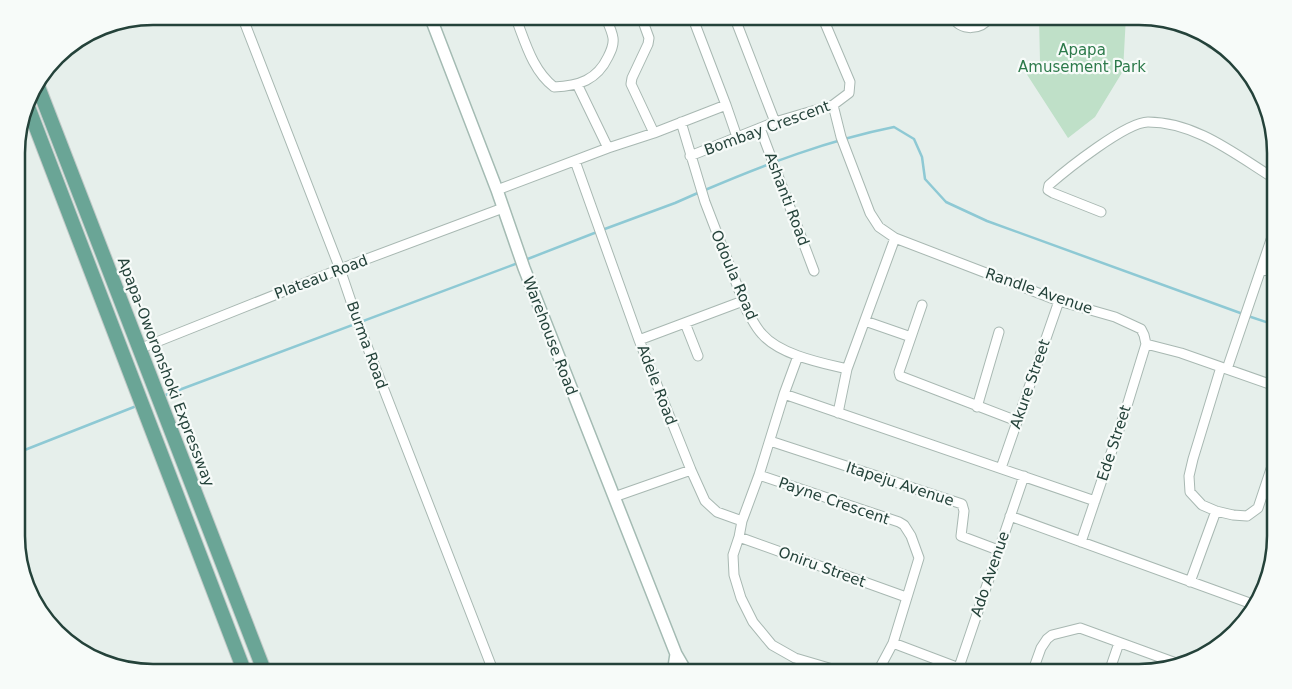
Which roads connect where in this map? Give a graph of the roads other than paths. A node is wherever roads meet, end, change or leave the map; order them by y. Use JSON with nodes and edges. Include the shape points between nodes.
{"nodes":[{"id":1,"x":245,"y":25,"type":"edge"},
{"id":2,"x":433,"y":25,"type":"edge"},
{"id":3,"x":519,"y":25,"type":"edge"},
{"id":4,"x":609,"y":25,"type":"edge"},
{"id":5,"x":644,"y":25,"type":"edge"},
{"id":6,"x":695,"y":25,"type":"edge"},
{"id":7,"x":737,"y":25,"type":"edge"},
{"id":8,"x":826,"y":25,"type":"edge"},
{"id":9,"x":958,"y":25,"type":"edge"},
{"id":10,"x":983,"y":25,"type":"edge"},
{"id":11,"x":577,"y":84,"type":"junction"},
{"id":12,"x":40,"y":92,"type":"edge"},
{"id":13,"x":726,"y":105,"type":"junction"},
{"id":14,"x":833,"y":105,"type":"junction"},
{"id":15,"x":31,"y":115,"type":"edge"},
{"id":16,"x":681,"y":122,"type":"junction"},
{"id":17,"x":775,"y":122,"type":"junction"},
{"id":18,"x":760,"y":128,"type":"junction"},
{"id":19,"x":654,"y":133,"type":"junction"},
{"id":20,"x":737,"y":137,"type":"junction"},
{"id":21,"x":608,"y":148,"type":"junction"},
{"id":22,"x":690,"y":156,"type":"junction"},
{"id":23,"x":575,"y":161,"type":"junction"},
{"id":24,"x":1267,"y":174,"type":"edge"},
{"id":25,"x":497,"y":190,"type":"junction"},
{"id":26,"x":503,"y":208,"type":"junction"},
{"id":27,"x":1101,"y":212,"type":"dead end"},
{"id":28,"x":895,"y":238,"type":"junction"},
{"id":29,"x":1267,"y":253,"type":"edge"},
{"id":30,"x":340,"y":269,"type":"junction"},
{"id":31,"x":1262,"y":269,"type":"junction"},
{"id":32,"x":814,"y":271,"type":"dead end"},
{"id":33,"x":1267,"y":271,"type":"edge"},
{"id":34,"x":743,"y":301,"type":"junction"},
{"id":35,"x":1059,"y":301,"type":"junction"},
{"id":36,"x":922,"y":305,"type":"dead end"},
{"id":37,"x":865,"y":321,"type":"junction"},
{"id":38,"x":685,"y":323,"type":"junction"},
{"id":39,"x":999,"y":332,"type":"dead end"},
{"id":40,"x":911,"y":337,"type":"junction"},
{"id":41,"x":639,"y":340,"type":"junction"},
{"id":42,"x":1146,"y":344,"type":"junction"},
{"id":43,"x":138,"y":349,"type":"junction"},
{"id":44,"x":698,"y":356,"type":"dead end"},
{"id":45,"x":798,"y":356,"type":"junction"},
{"id":46,"x":1224,"y":368,"type":"junction"},
{"id":47,"x":848,"y":369,"type":"junction"},
{"id":48,"x":1267,"y":383,"type":"edge"},
{"id":49,"x":784,"y":394,"type":"junction"},
{"id":50,"x":977,"y":407,"type":"junction"},
{"id":51,"x":838,"y":413,"type":"junction"},
{"id":52,"x":1017,"y":421,"type":"junction"},
{"id":53,"x":770,"y":441,"type":"junction"},
{"id":54,"x":1001,"y":468,"type":"junction"},
{"id":55,"x":691,"y":470,"type":"junction"},
{"id":56,"x":759,"y":475,"type":"junction"},
{"id":57,"x":1024,"y":476,"type":"junction"},
{"id":58,"x":1267,"y":481,"type":"edge"},
{"id":59,"x":614,"y":497,"type":"junction"},
{"id":60,"x":1095,"y":501,"type":"junction"},
{"id":61,"x":1216,"y":511,"type":"junction"},
{"id":62,"x":1010,"y":516,"type":"junction"},
{"id":63,"x":742,"y":521,"type":"junction"},
{"id":64,"x":739,"y":537,"type":"junction"},
{"id":65,"x":1081,"y":542,"type":"junction"},
{"id":66,"x":998,"y":550,"type":"junction"},
{"id":67,"x":1190,"y":582,"type":"junction"},
{"id":68,"x":906,"y":598,"type":"junction"},
{"id":69,"x":1248,"y":602,"type":"edge"},
{"id":70,"x":893,"y":643,"type":"junction"},
{"id":71,"x":1119,"y":643,"type":"junction"},
{"id":72,"x":676,"y":654,"type":"junction"},
{"id":73,"x":1161,"y":662,"type":"edge"},
{"id":74,"x":242,"y":664,"type":"edge"},
{"id":75,"x":261,"y":664,"type":"edge"},
{"id":76,"x":491,"y":664,"type":"edge"},
{"id":77,"x":674,"y":664,"type":"edge"},
{"id":78,"x":682,"y":664,"type":"edge"},
{"id":79,"x":817,"y":664,"type":"edge"},
{"id":80,"x":882,"y":664,"type":"edge"},
{"id":81,"x":944,"y":664,"type":"edge"},
{"id":82,"x":960,"y":664,"type":"edge"},
{"id":83,"x":1035,"y":664,"type":"edge"},
{"id":84,"x":1112,"y":664,"type":"edge"}],
"edges":[{"from":1,"to":30,"type":"street","name":"Burma Road"},
{"from":2,"to":25,"type":"main road","name":"Warehouse Road"},
{"from":3,"to":11,"type":"street","via":[[544,80],[554,87]]},
{"from":4,"to":11,"type":"street","via":[[613,47],[602,68],[594,77]]},
{"from":5,"to":19,"type":"street","via":[[648,44],[631,84]]},
{"from":6,"to":13,"type":"street"},
{"from":7,"to":17,"type":"street"},
{"from":8,"to":14,"type":"street","name":"Bombay Crescent","via":[[850,82],[848,93]]},
{"from":9,"to":10,"type":"street","via":[[968,28]]},
{"from":11,"to":21,"type":"street"},
{"from":12,"to":43,"type":"main road","name":"Apapa-Oworonshoki Expressway"},
{"from":13,"to":16,"type":"street"},
{"from":13,"to":20,"type":"street"},
{"from":14,"to":17,"type":"street","name":"Bombay Crescent"},
{"from":14,"to":28,"type":"street","name":"Randle Avenue","via":[[841,137],[870,213],[879,227]]},
{"from":15,"to":74,"type":"main road"},
{"from":16,"to":19,"type":"street"},
{"from":16,"to":22,"type":"street","name":"Odoula Road"},
{"from":17,"to":18,"type":"street","name":"Bombay Crescent"},
{"from":18,"to":20,"type":"street","name":"Bombay Crescent"},
{"from":18,"to":32,"type":"street","name":"Ashanti Road"},
{"from":19,"to":21,"type":"street"},
{"from":20,"to":22,"type":"street","name":"Bombay Crescent"},
{"from":21,"to":23,"type":"street"},
{"from":22,"to":34,"type":"street","name":"Odoula Road"},
{"from":23,"to":25,"type":"street"},
{"from":23,"to":41,"type":"street","name":"Adele Road"},
{"from":24,"to":27,"type":"street","via":[[1202,134],[1186,128],[1146,122],[1078,160],[1049,185],[1048,190],[1053,193]]},
{"from":25,"to":26,"type":"main road","name":"Warehouse Road"},
{"from":26,"to":30,"type":"street","name":"Plateau Road"},
{"from":26,"to":59,"type":"main road","name":"Warehouse Road"},
{"from":28,"to":35,"type":"street","name":"Randle Avenue"},
{"from":28,"to":37,"type":"street"},
{"from":29,"to":31,"type":"street"},
{"from":30,"to":43,"type":"street","name":"Plateau Road"},
{"from":30,"to":76,"type":"street","name":"Burma Road"},
{"from":31,"to":33,"type":"street"},
{"from":31,"to":46,"type":"street"},
{"from":34,"to":38,"type":"street"},
{"from":34,"to":45,"type":"street","name":"Odoula Road","via":[[762,335]]},
{"from":35,"to":42,"type":"street","name":"Randle Avenue","via":[[1115,317],[1141,329]]},
{"from":35,"to":52,"type":"street","name":"Akure Street"},
{"from":36,"to":40,"type":"street"},
{"from":37,"to":40,"type":"street"},
{"from":37,"to":47,"type":"street"},
{"from":38,"to":41,"type":"street"},
{"from":38,"to":44,"type":"street"},
{"from":39,"to":50,"type":"street"},
{"from":40,"to":50,"type":"street","via":[[900,376]]},
{"from":41,"to":55,"type":"street","name":"Adele Road"},
{"from":42,"to":46,"type":"street"},
{"from":42,"to":60,"type":"street","name":"Ede Street"},
{"from":43,"to":75,"type":"main road","name":"Apapa-Oworonshoki Expressway"},
{"from":45,"to":47,"type":"street","name":"Odoula Road"},
{"from":45,"to":49,"type":"street"},
{"from":46,"to":48,"type":"street"},
{"from":46,"to":61,"type":"street","via":[[1189,476],[1190,492],[1202,505]]},
{"from":47,"to":51,"type":"street"},
{"from":49,"to":51,"type":"street"},
{"from":49,"to":53,"type":"street"},
{"from":50,"to":52,"type":"street"},
{"from":51,"to":54,"type":"street"},
{"from":52,"to":54,"type":"street","name":"Akure Street"},
{"from":53,"to":56,"type":"street"},
{"from":53,"to":66,"type":"street","name":"Itapeju Avenue","via":[[962,504],[961,536]]},
{"from":54,"to":57,"type":"street"},
{"from":55,"to":59,"type":"street"},
{"from":55,"to":63,"type":"street","name":"Adele Road","via":[[711,508]]},
{"from":56,"to":63,"type":"street"},
{"from":56,"to":68,"type":"street","name":"Payne Crescent","via":[[904,525],[919,558]]},
{"from":57,"to":60,"type":"street"},
{"from":57,"to":62,"type":"street","name":"Ado Avenue"},
{"from":58,"to":61,"type":"street","via":[[1258,508],[1247,516]]},
{"from":59,"to":72,"type":"main road","name":"Warehouse Road"},
{"from":60,"to":65,"type":"street","name":"Ede Street"},
{"from":61,"to":67,"type":"street"},
{"from":62,"to":65,"type":"street"},
{"from":62,"to":66,"type":"street","name":"Ado Avenue"},
{"from":63,"to":64,"type":"street"},
{"from":64,"to":68,"type":"street","name":"Oniru Street"},
{"from":64,"to":79,"type":"street","via":[[733,555],[734,575],[753,622],[772,644],[795,658]]},
{"from":65,"to":67,"type":"street"},
{"from":66,"to":82,"type":"street","name":"Ado Avenue"},
{"from":67,"to":69,"type":"street"},
{"from":68,"to":70,"type":"street","name":"Payne Crescent"},
{"from":70,"to":80,"type":"street","name":"Payne Crescent"},
{"from":70,"to":81,"type":"street"},
{"from":71,"to":73,"type":"street"},
{"from":71,"to":83,"type":"street","via":[[1080,628],[1052,635],[1041,648]]},
{"from":71,"to":84,"type":"street"},
{"from":72,"to":77,"type":"main road"},
{"from":72,"to":78,"type":"main road","name":"Warehouse Road"}]}
